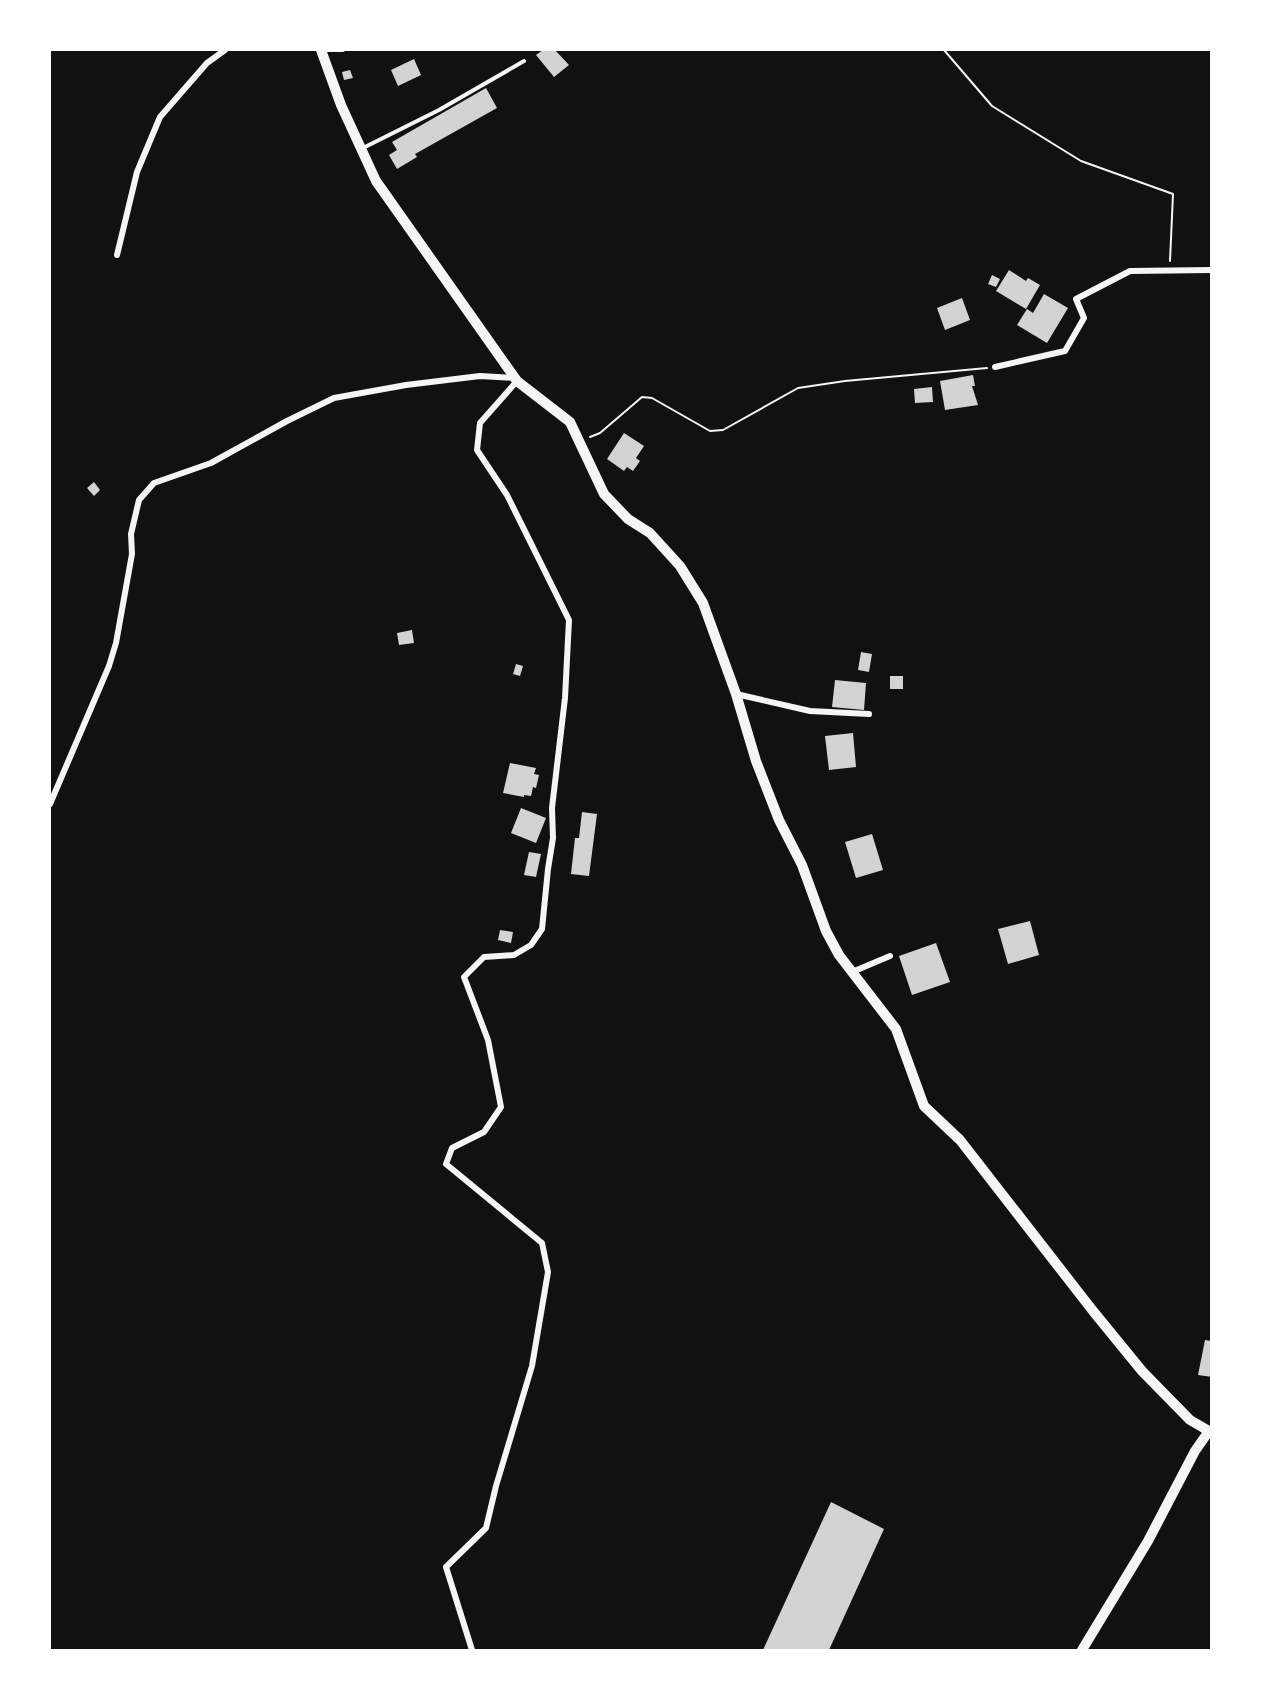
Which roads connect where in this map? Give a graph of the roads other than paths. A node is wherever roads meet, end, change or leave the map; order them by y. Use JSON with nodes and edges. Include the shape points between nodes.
{"nodes":[{"id":1,"x":225,"y":50,"type":"edge"},
{"id":2,"x":321,"y":50,"type":"edge"},
{"id":3,"x":343,"y":50,"type":"edge"},
{"id":4,"x":524,"y":61,"type":"dead end"},
{"id":5,"x":363,"y":148,"type":"junction"},
{"id":6,"x":117,"y":255,"type":"dead end"},
{"id":7,"x":1212,"y":270,"type":"edge"},
{"id":8,"x":995,"y":367,"type":"road end"},
{"id":9,"x":516,"y":380,"type":"junction"},
{"id":10,"x":736,"y":694,"type":"junction"},
{"id":11,"x":869,"y":714,"type":"dead end"},
{"id":12,"x":50,"y":804,"type":"edge"},
{"id":13,"x":890,"y":956,"type":"dead end"},
{"id":14,"x":852,"y":972,"type":"junction"},
{"id":15,"x":1210,"y":1431,"type":"edge"},
{"id":16,"x":472,"y":1650,"type":"edge"},
{"id":17,"x":1082,"y":1650,"type":"edge"}],
"edges":[{"from":1,"to":6,"type":"street","via":[[207,63],[160,117],[137,172]]},
{"from":2,"to":3,"type":"lane"},
{"from":2,"to":5,"type":"street","via":[[341,105]]},
{"from":4,"to":5,"type":"lane"},
{"from":5,"to":9,"type":"street","via":[[376,181]]},
{"from":7,"to":8,"type":"street","via":[[1130,271],[1076,299],[1084,318],[1065,351]]},
{"from":9,"to":10,"type":"street","via":[[570,422],[604,494],[628,519],[650,532],[680,566],[703,603]]},
{"from":9,"to":12,"type":"street","via":[[480,376],[334,398],[211,464],[154,483],[139,500],[109,666]]},
{"from":9,"to":16,"type":"street","via":[[480,423],[477,450],[507,495],[569,620],[565,698],[552,808],[553,838],[542,928],[531,945],[514,955],[484,957],[464,977],[488,1040],[501,1107],[484,1132],[452,1148],[446,1164],[542,1243],[548,1272],[532,1366],[486,1528],[446,1567]]},
{"from":10,"to":11,"type":"street","via":[[810,711]]},
{"from":10,"to":14,"type":"street","via":[[779,820],[802,865],[826,931]]},
{"from":13,"to":14,"type":"street"},
{"from":14,"to":15,"type":"street","via":[[896,1029],[924,1106],[960,1140],[1142,1371],[1190,1420]]},
{"from":15,"to":17,"type":"street"}]}
